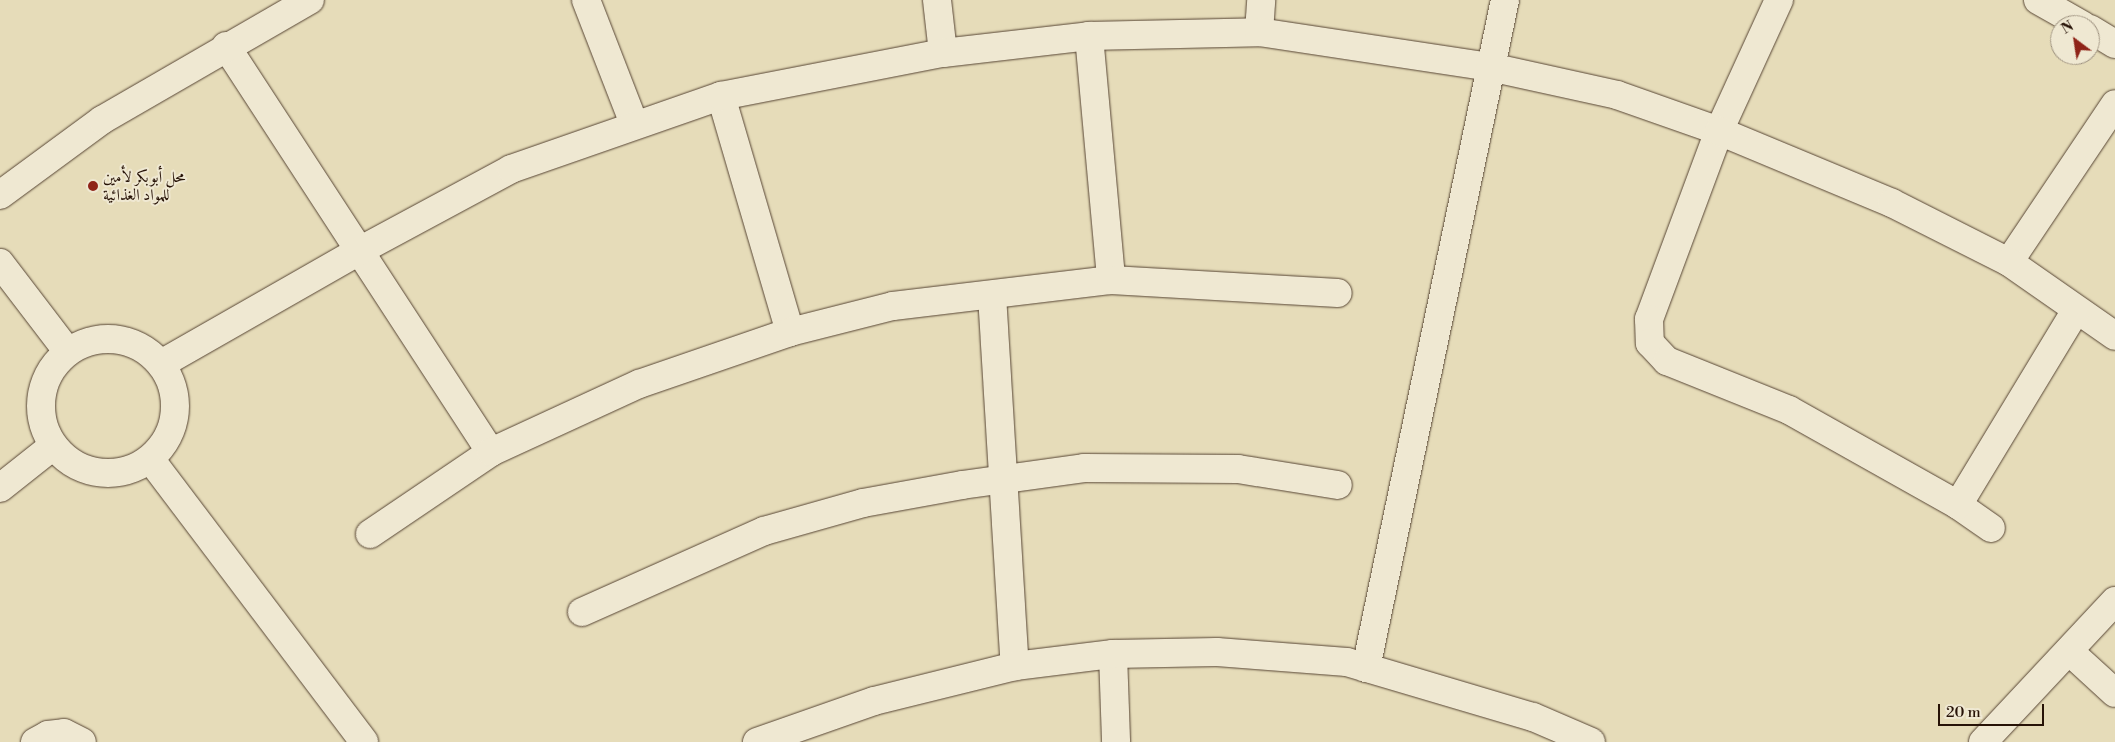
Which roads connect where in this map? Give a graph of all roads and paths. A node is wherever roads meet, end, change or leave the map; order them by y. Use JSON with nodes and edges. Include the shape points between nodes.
{"nodes":[{"id":1,"x":310,"y":0,"type":"edge"},
{"id":2,"x":586,"y":0,"type":"edge"},
{"id":3,"x":937,"y":0,"type":"edge"},
{"id":4,"x":1261,"y":0,"type":"edge"},
{"id":5,"x":1504,"y":0,"type":"edge"},
{"id":6,"x":1779,"y":0,"type":"edge"},
{"id":7,"x":2038,"y":0,"type":"edge"},
{"id":8,"x":2064,"y":15,"type":"edge"},
{"id":9,"x":1259,"y":32,"type":"junction"},
{"id":10,"x":1089,"y":36,"type":"junction"},
{"id":11,"x":2100,"y":36,"type":"edge"},
{"id":12,"x":2115,"y":44,"type":"edge"},
{"id":13,"x":226,"y":46,"type":"junction"},
{"id":14,"x":943,"y":53,"type":"junction"},
{"id":15,"x":1490,"y":66,"type":"junction"},
{"id":16,"x":721,"y":96,"type":"junction"},
{"id":17,"x":2115,"y":104,"type":"edge"},
{"id":18,"x":634,"y":124,"type":"junction"},
{"id":19,"x":1719,"y":131,"type":"junction"},
{"id":20,"x":0,"y":194,"type":"edge"},
{"id":21,"x":359,"y":251,"type":"junction"},
{"id":22,"x":2009,"y":262,"type":"junction"},
{"id":23,"x":0,"y":263,"type":"edge"},
{"id":24,"x":1111,"y":280,"type":"junction"},
{"id":25,"x":1338,"y":293,"type":"dead end"},
{"id":26,"x":992,"y":295,"type":"junction"},
{"id":27,"x":2076,"y":310,"type":"junction"},
{"id":28,"x":790,"y":332,"type":"junction"},
{"id":29,"x":2115,"y":336,"type":"edge"},
{"id":30,"x":68,"y":352,"type":"junction"},
{"id":31,"x":161,"y":364,"type":"junction"},
{"id":32,"x":53,"y":446,"type":"junction"},
{"id":33,"x":491,"y":452,"type":"junction"},
{"id":34,"x":151,"y":460,"type":"junction"},
{"id":35,"x":1005,"y":479,"type":"junction"},
{"id":36,"x":1338,"y":485,"type":"dead end"},
{"id":37,"x":0,"y":488,"type":"edge"},
{"id":38,"x":1958,"y":505,"type":"junction"},
{"id":39,"x":1991,"y":528,"type":"dead end"},
{"id":40,"x":370,"y":534,"type":"dead end"},
{"id":41,"x":2115,"y":601,"type":"edge"},
{"id":42,"x":582,"y":612,"type":"dead end"},
{"id":43,"x":2069,"y":651,"type":"junction"},
{"id":44,"x":1113,"y":654,"type":"junction"},
{"id":45,"x":1015,"y":666,"type":"junction"},
{"id":46,"x":1366,"y":668,"type":"junction"},
{"id":47,"x":2115,"y":693,"type":"edge"},
{"id":48,"x":35,"y":742,"type":"edge"},
{"id":49,"x":82,"y":742,"type":"edge"},
{"id":50,"x":364,"y":742,"type":"edge"},
{"id":51,"x":757,"y":742,"type":"edge"},
{"id":52,"x":1116,"y":742,"type":"edge"},
{"id":53,"x":1591,"y":742,"type":"edge"},
{"id":54,"x":1983,"y":742,"type":"edge"}],
"edges":[{"from":1,"to":13,"type":"street"},
{"from":2,"to":18,"type":"street"},
{"from":3,"to":14,"type":"street"},
{"from":4,"to":9,"type":"street"},
{"from":5,"to":15,"type":"street"},
{"from":6,"to":19,"type":"street"},
{"from":7,"to":8,"type":"street"},
{"from":9,"to":10,"type":"street"},
{"from":9,"to":15,"type":"street"},
{"from":10,"to":14,"type":"street"},
{"from":10,"to":24,"type":"street"},
{"from":11,"to":12,"type":"street"},
{"from":13,"to":20,"type":"street","via":[[102,120]]},
{"from":13,"to":21,"type":"street"},
{"from":14,"to":16,"type":"street"},
{"from":15,"to":19,"type":"street","via":[[1617,95]]},
{"from":15,"to":46,"type":"street"},
{"from":16,"to":18,"type":"street"},
{"from":16,"to":28,"type":"street"},
{"from":17,"to":22,"type":"street"},
{"from":18,"to":21,"type":"street","via":[[511,169]]},
{"from":19,"to":22,"type":"street","via":[[1892,203]]},
{"from":19,"to":38,"type":"street","via":[[1648,319],[1650,343],[1667,361],[1790,410]]},
{"from":21,"to":31,"type":"street"},
{"from":21,"to":33,"type":"street"},
{"from":22,"to":27,"type":"street"},
{"from":23,"to":30,"type":"street"},
{"from":24,"to":25,"type":"street"},
{"from":24,"to":26,"type":"street"},
{"from":26,"to":28,"type":"street","via":[[893,306]]},
{"from":26,"to":35,"type":"street"},
{"from":27,"to":29,"type":"street"},
{"from":27,"to":38,"type":"street"},
{"from":28,"to":33,"type":"street","via":[[639,384]]},
{"from":30,"to":31,"type":"street","via":[[86,343],[106,339],[127,342],[146,350]]},
{"from":30,"to":32,"type":"street","via":[[53,367],[43,386],[41,407],[44,427]]},
{"from":31,"to":34,"type":"street","via":[[173,388],[176,414],[171,431]]},
{"from":32,"to":34,"type":"street","via":[[68,462],[95,472],[110,474],[131,470]]},
{"from":32,"to":37,"type":"street"},
{"from":33,"to":40,"type":"street"},
{"from":34,"to":50,"type":"street"},
{"from":35,"to":36,"type":"street","via":[[1084,468],[1238,470]]},
{"from":35,"to":42,"type":"street","via":[[863,503],[764,531]]},
{"from":35,"to":45,"type":"street"},
{"from":38,"to":39,"type":"street"},
{"from":41,"to":43,"type":"street"},
{"from":43,"to":47,"type":"street"},
{"from":43,"to":54,"type":"street"},
{"from":44,"to":45,"type":"street"},
{"from":44,"to":46,"type":"street","via":[[1217,652],[1347,662]]},
{"from":44,"to":52,"type":"street"},
{"from":45,"to":51,"type":"street","via":[[874,701]]},
{"from":46,"to":53,"type":"street","via":[[1533,717]]},
{"from":48,"to":49,"type":"street","via":[[64,732]]}]}
